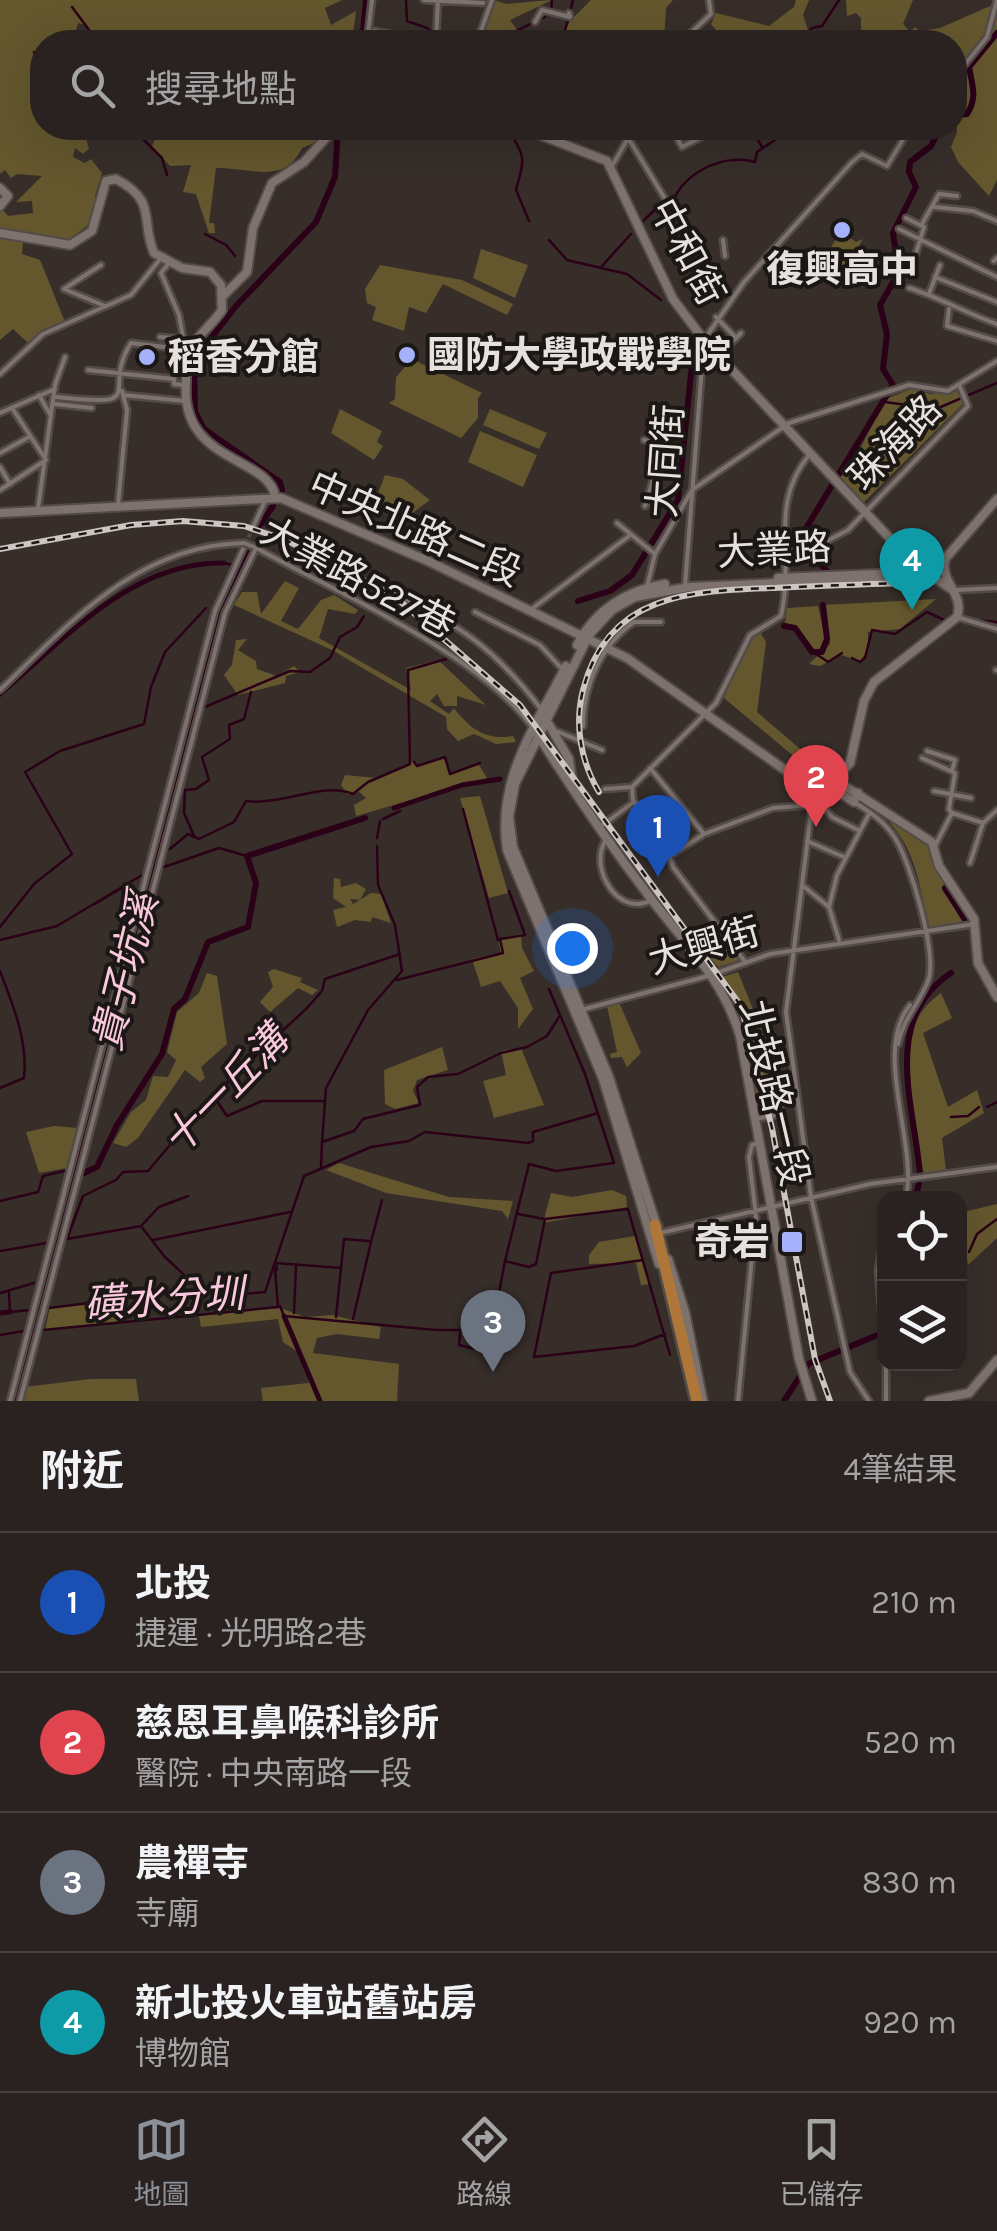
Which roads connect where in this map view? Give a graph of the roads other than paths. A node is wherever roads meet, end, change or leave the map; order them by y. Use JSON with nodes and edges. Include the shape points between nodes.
{"nodes":[{"id":1,"x":424,"y":0,"type":"edge"},
{"id":2,"x":438,"y":0,"type":"edge"},
{"id":3,"x":492,"y":0,"type":"edge"},
{"id":4,"x":708,"y":0,"type":"edge"},
{"id":5,"x":997,"y":0,"type":"edge"},
{"id":6,"x":372,"y":1,"type":"edge"},
{"id":7,"x":482,"y":4,"type":"dead end"},
{"id":8,"x":569,"y":13,"type":"dead end"},
{"id":9,"x":537,"y":20,"type":"dead end"},
{"id":10,"x":368,"y":30,"type":"edge"},
{"id":11,"x":436,"y":30,"type":"edge"},
{"id":12,"x":481,"y":30,"type":"edge"},
{"id":13,"x":694,"y":30,"type":"edge"},
{"id":14,"x":967,"y":62,"type":"edge"},
{"id":15,"x":323,"y":140,"type":"edge"},
{"id":16,"x":557,"y":140,"type":"edge"},
{"id":17,"x":903,"y":140,"type":"edge"},
{"id":18,"x":630,"y":141,"type":"joint"},
{"id":19,"x":612,"y":166,"type":"junction"},
{"id":20,"x":0,"y":188,"type":"edge"},
{"id":21,"x":957,"y":196,"type":"dead end"},
{"id":22,"x":664,"y":197,"type":"dead end"},
{"id":23,"x":0,"y":206,"type":"edge"},
{"id":24,"x":935,"y":207,"type":"junction"},
{"id":25,"x":906,"y":218,"type":"dead end"},
{"id":26,"x":997,"y":221,"type":"edge"},
{"id":27,"x":922,"y":224,"type":"junction"},
{"id":28,"x":900,"y":229,"type":"dead end"},
{"id":29,"x":0,"y":233,"type":"edge"},
{"id":30,"x":723,"y":240,"type":"dead end"},
{"id":31,"x":918,"y":241,"type":"junction"},
{"id":32,"x":726,"y":256,"type":"dead end"},
{"id":33,"x":166,"y":260,"type":"junction"},
{"id":34,"x":913,"y":262,"type":"dead end"},
{"id":35,"x":101,"y":265,"type":"dead end"},
{"id":36,"x":940,"y":265,"type":"dead end"},
{"id":37,"x":935,"y":277,"type":"junction"},
{"id":38,"x":997,"y":277,"type":"edge"},
{"id":39,"x":909,"y":288,"type":"dead end"},
{"id":40,"x":929,"y":294,"type":"junction"},
{"id":41,"x":223,"y":296,"type":"junction"},
{"id":42,"x":997,"y":302,"type":"edge"},
{"id":43,"x":105,"y":306,"type":"junction"},
{"id":44,"x":949,"y":308,"type":"junction"},
{"id":45,"x":716,"y":317,"type":"junction"},
{"id":46,"x":997,"y":324,"type":"edge"},
{"id":47,"x":742,"y":333,"type":"dead end"},
{"id":48,"x":160,"y":336,"type":"dead end"},
{"id":49,"x":736,"y":338,"type":"junction"},
{"id":50,"x":184,"y":339,"type":"junction"},
{"id":51,"x":704,"y":340,"type":"junction"},
{"id":52,"x":997,"y":341,"type":"edge"},
{"id":53,"x":187,"y":349,"type":"junction"},
{"id":54,"x":719,"y":354,"type":"junction"},
{"id":55,"x":66,"y":357,"type":"dead end"},
{"id":56,"x":997,"y":360,"type":"edge"},
{"id":57,"x":88,"y":370,"type":"dead end"},
{"id":58,"x":123,"y":373,"type":"junction"},
{"id":59,"x":0,"y":374,"type":"edge"},
{"id":60,"x":186,"y":385,"type":"junction"},
{"id":61,"x":960,"y":387,"type":"junction"},
{"id":62,"x":56,"y":388,"type":"junction"},
{"id":63,"x":121,"y":393,"type":"junction"},
{"id":64,"x":40,"y":394,"type":"junction"},
{"id":65,"x":55,"y":400,"type":"junction"},
{"id":66,"x":185,"y":402,"type":"junction"},
{"id":67,"x":12,"y":408,"type":"junction"},
{"id":68,"x":92,"y":408,"type":"dead end"},
{"id":69,"x":0,"y":414,"type":"edge"},
{"id":70,"x":53,"y":417,"type":"junction"},
{"id":71,"x":785,"y":426,"type":"junction"},
{"id":72,"x":29,"y":437,"type":"junction"},
{"id":73,"x":644,"y":440,"type":"dead end"},
{"id":74,"x":0,"y":453,"type":"edge"},
{"id":75,"x":810,"y":454,"type":"junction"},
{"id":76,"x":662,"y":455,"type":"dead end"},
{"id":77,"x":46,"y":460,"type":"junction"},
{"id":78,"x":0,"y":467,"type":"edge"},
{"id":79,"x":656,"y":470,"type":"dead end"},
{"id":80,"x":10,"y":484,"type":"junction"},
{"id":81,"x":0,"y":490,"type":"edge"},
{"id":82,"x":692,"y":490,"type":"junction"},
{"id":83,"x":274,"y":497,"type":"junction"},
{"id":84,"x":996,"y":501,"type":"edge"},
{"id":85,"x":118,"y":505,"type":"junction"},
{"id":86,"x":645,"y":506,"type":"dead end"},
{"id":87,"x":38,"y":508,"type":"junction"},
{"id":88,"x":0,"y":512,"type":"edge"},
{"id":89,"x":866,"y":512,"type":"junction"},
{"id":90,"x":618,"y":523,"type":"dead end"},
{"id":91,"x":254,"y":525,"type":"tunnel mouth"},
{"id":92,"x":628,"y":536,"type":"junction"},
{"id":93,"x":244,"y":545,"type":"junction"},
{"id":94,"x":255,"y":547,"type":"junction"},
{"id":95,"x":790,"y":549,"type":"junction"},
{"id":96,"x":654,"y":553,"type":"junction"},
{"id":97,"x":946,"y":560,"type":"junction"},
{"id":98,"x":928,"y":572,"type":"junction"},
{"id":99,"x":232,"y":576,"type":"junction"},
{"id":100,"x":241,"y":580,"type":"junction"},
{"id":101,"x":787,"y":580,"type":"junction"},
{"id":102,"x":685,"y":584,"type":"junction"},
{"id":103,"x":647,"y":587,"type":"junction"},
{"id":104,"x":997,"y":588,"type":"edge"},
{"id":105,"x":389,"y":591,"type":"dead end"},
{"id":106,"x":954,"y":591,"type":"junction"},
{"id":107,"x":528,"y":611,"type":"junction"},
{"id":108,"x":474,"y":612,"type":"dead end"},
{"id":109,"x":953,"y":621,"type":"junction"},
{"id":110,"x":661,"y":622,"type":"dead end"},
{"id":111,"x":997,"y":630,"type":"edge"},
{"id":112,"x":584,"y":638,"type":"junction"},
{"id":113,"x":607,"y":649,"type":"junction"},
{"id":114,"x":564,"y":672,"type":"junction"},
{"id":115,"x":0,"y":690,"type":"edge"},
{"id":116,"x":708,"y":712,"type":"junction"},
{"id":117,"x":518,"y":713,"type":"junction"},
{"id":118,"x":541,"y":716,"type":"junction"},
{"id":119,"x":584,"y":726,"type":"dead end"},
{"id":120,"x":536,"y":732,"type":"junction"},
{"id":121,"x":553,"y":733,"type":"junction"},
{"id":122,"x":602,"y":750,"type":"dead end"},
{"id":123,"x":927,"y":751,"type":"dead end"},
{"id":124,"x":922,"y":758,"type":"dead end"},
{"id":125,"x":650,"y":767,"type":"junction"},
{"id":126,"x":952,"y":771,"type":"dead end"},
{"id":127,"x":834,"y":785,"type":"junction"},
{"id":128,"x":632,"y":787,"type":"junction"},
{"id":129,"x":809,"y":788,"type":"junction"},
{"id":130,"x":606,"y":789,"type":"dead end"},
{"id":131,"x":934,"y":791,"type":"dead end"},
{"id":132,"x":577,"y":794,"type":"junction"},
{"id":133,"x":950,"y":797,"type":"junction"},
{"id":134,"x":856,"y":798,"type":"junction"},
{"id":135,"x":971,"y":798,"type":"dead end"},
{"id":136,"x":634,"y":802,"type":"junction"},
{"id":137,"x":815,"y":802,"type":"junction"},
{"id":138,"x":997,"y":810,"type":"edge"},
{"id":139,"x":870,"y":812,"type":"junction"},
{"id":140,"x":952,"y":813,"type":"junction"},
{"id":141,"x":983,"y":823,"type":"junction"},
{"id":142,"x":599,"y":827,"type":"junction"},
{"id":143,"x":860,"y":832,"type":"junction"},
{"id":144,"x":704,"y":834,"type":"junction"},
{"id":145,"x":607,"y":840,"type":"junction"},
{"id":146,"x":806,"y":841,"type":"junction"},
{"id":147,"x":934,"y":846,"type":"junction"},
{"id":148,"x":670,"y":856,"type":"junction"},
{"id":149,"x":846,"y":858,"type":"junction"},
{"id":150,"x":970,"y":863,"type":"dead end"},
{"id":151,"x":802,"y":885,"type":"junction"},
{"id":152,"x":652,"y":900,"type":"junction"},
{"id":153,"x":830,"y":908,"type":"junction"},
{"id":154,"x":970,"y":926,"type":"junction"},
{"id":155,"x":925,"y":934,"type":"junction"},
{"id":156,"x":838,"y":942,"type":"junction"},
{"id":157,"x":793,"y":950,"type":"junction"},
{"id":158,"x":746,"y":963,"type":"junction"},
{"id":159,"x":714,"y":974,"type":"junction"},
{"id":160,"x":997,"y":997,"type":"edge"},
{"id":161,"x":577,"y":1011,"type":"junction"},
{"id":162,"x":795,"y":1082,"type":"junction"},
{"id":163,"x":755,"y":1120,"type":"junction"},
{"id":164,"x":759,"y":1143,"type":"junction"},
{"id":165,"x":997,"y":1167,"type":"edge"},
{"id":166,"x":912,"y":1180,"type":"junction"},
{"id":167,"x":907,"y":1191,"type":"edge"},
{"id":168,"x":811,"y":1197,"type":"junction"},
{"id":169,"x":771,"y":1207,"type":"junction"},
{"id":170,"x":755,"y":1210,"type":"junction"},
{"id":171,"x":655,"y":1232,"type":"junction"},
{"id":172,"x":997,"y":1360,"type":"edge"},
{"id":173,"x":886,"y":1371,"type":"edge"},
{"id":174,"x":10,"y":1401,"type":"edge"},
{"id":175,"x":20,"y":1401,"type":"edge"},
{"id":176,"x":697,"y":1401,"type":"edge"},
{"id":177,"x":738,"y":1401,"type":"edge"},
{"id":178,"x":812,"y":1401,"type":"edge"},
{"id":179,"x":869,"y":1401,"type":"edge"},
{"id":180,"x":886,"y":1401,"type":"edge"},
{"id":181,"x":929,"y":1401,"type":"edge"}],
"edges":[{"from":1,"to":2,"type":"street"},
{"from":2,"to":7,"type":"street"},
{"from":2,"to":11,"type":"street"},
{"from":3,"to":12,"type":"street"},
{"from":4,"to":13,"type":"street","via":[[711,14]]},
{"from":5,"to":14,"type":"street","via":[[987,37]]},
{"from":6,"to":10,"type":"street"},
{"from":8,"to":9,"type":"street","via":[[543,10]]},
{"from":15,"to":41,"type":"street","via":[[270,188],[253,228],[247,272]]},
{"from":16,"to":19,"type":"street","name":"中和街"},
{"from":17,"to":45,"type":"street","via":[[887,166],[862,154],[852,162]]},
{"from":18,"to":19,"type":"street"},
{"from":18,"to":22,"type":"street"},
{"from":19,"to":51,"type":"street","name":"中和街","via":[[673,299]]},
{"from":20,"to":23,"type":"street","via":[[8,196]]},
{"from":21,"to":24,"type":"street","via":[[938,194]]},
{"from":24,"to":26,"type":"street"},
{"from":24,"to":27,"type":"street"},
{"from":25,"to":27,"type":"street"},
{"from":27,"to":31,"type":"street"},
{"from":28,"to":31,"type":"street"},
{"from":29,"to":33,"type":"street","via":[[58,245],[82,240],[99,219],[102,186],[116,179],[142,200],[150,247]]},
{"from":30,"to":32,"type":"street"},
{"from":31,"to":34,"type":"street"},
{"from":31,"to":38,"type":"street"},
{"from":33,"to":41,"type":"street","via":[[215,274]]},
{"from":33,"to":43,"type":"street","via":[[136,291]]},
{"from":33,"to":50,"type":"street","via":[[161,273]]},
{"from":35,"to":43,"type":"street","via":[[64,289]]},
{"from":36,"to":37,"type":"street"},
{"from":37,"to":40,"type":"street"},
{"from":37,"to":42,"type":"street"},
{"from":39,"to":40,"type":"street"},
{"from":40,"to":44,"type":"street"},
{"from":41,"to":53,"type":"street","via":[[220,314]]},
{"from":43,"to":59,"type":"street","via":[[49,332]]},
{"from":44,"to":46,"type":"street"},
{"from":44,"to":52,"type":"street","via":[[948,326]]},
{"from":45,"to":49,"type":"street"},
{"from":45,"to":51,"type":"street"},
{"from":47,"to":49,"type":"street"},
{"from":48,"to":50,"type":"street"},
{"from":49,"to":54,"type":"street"},
{"from":50,"to":53,"type":"street"},
{"from":51,"to":54,"type":"street","name":"中和街"},
{"from":51,"to":82,"type":"street","name":"大同街"},
{"from":53,"to":58,"type":"street","via":[[130,343]]},
{"from":53,"to":60,"type":"street"},
{"from":54,"to":71,"type":"street","name":"中和街"},
{"from":55,"to":62,"type":"street"},
{"from":56,"to":61,"type":"street","name":"珠海路"},
{"from":57,"to":58,"type":"street"},
{"from":58,"to":60,"type":"street"},
{"from":58,"to":63,"type":"street"},
{"from":60,"to":66,"type":"street"},
{"from":61,"to":71,"type":"street","via":[[939,392],[909,385]]},
{"from":61,"to":89,"type":"street","name":"珠海路","via":[[968,406]]},
{"from":62,"to":64,"type":"street"},
{"from":62,"to":65,"type":"street"},
{"from":63,"to":65,"type":"street","via":[[106,402]]},
{"from":63,"to":66,"type":"street"},
{"from":63,"to":85,"type":"street","via":[[127,414]]},
{"from":64,"to":67,"type":"street"},
{"from":64,"to":70,"type":"street"},
{"from":65,"to":68,"type":"street"},
{"from":65,"to":70,"type":"street"},
{"from":66,"to":83,"type":"street","via":[[203,439],[267,482]]},
{"from":67,"to":69,"type":"street"},
{"from":67,"to":72,"type":"street"},
{"from":70,"to":77,"type":"street"},
{"from":71,"to":75,"type":"street","name":"中和街"},
{"from":71,"to":82,"type":"street"},
{"from":72,"to":74,"type":"street"},
{"from":72,"to":77,"type":"street"},
{"from":73,"to":76,"type":"street","via":[[665,446]]},
{"from":75,"to":89,"type":"street","name":"中和街"},
{"from":75,"to":95,"type":"street","via":[[788,486]]},
{"from":77,"to":80,"type":"street"},
{"from":77,"to":87,"type":"street"},
{"from":78,"to":80,"type":"street"},
{"from":79,"to":86,"type":"street"},
{"from":80,"to":81,"type":"street"},
{"from":82,"to":96,"type":"street"},
{"from":82,"to":102,"type":"street","name":"大同街"},
{"from":83,"to":85,"type":"street","name":"中央北路二段"},
{"from":83,"to":91,"type":"street"},
{"from":83,"to":107,"type":"street","name":"中央北路二段"},
{"from":84,"to":97,"type":"street"},
{"from":85,"to":87,"type":"street","name":"中央北路二段"},
{"from":87,"to":88,"type":"street","name":"中央北路二段"},
{"from":89,"to":95,"type":"street","name":"珠海路","via":[[840,535]]},
{"from":89,"to":98,"type":"street","name":"中和街"},
{"from":90,"to":92,"type":"street"},
{"from":92,"to":96,"type":"street"},
{"from":92,"to":107,"type":"street"},
{"from":93,"to":94,"type":"street","name":"大業路527巷","bridge":true},
{"from":93,"to":99,"type":"street"},
{"from":93,"to":115,"type":"street","name":"大業路527巷","via":[[133,572]]},
{"from":94,"to":100,"type":"street"},
{"from":94,"to":117,"type":"street","name":"大業路527巷","via":[[431,644]]},
{"from":95,"to":101,"type":"street"},
{"from":96,"to":103,"type":"street"},
{"from":97,"to":98,"type":"street"},
{"from":97,"to":106,"type":"street"},
{"from":98,"to":101,"type":"street","name":"大業路"},
{"from":98,"to":106,"type":"street","name":"中和街"},
{"from":99,"to":100,"type":"street"},
{"from":99,"to":174,"type":"street","via":[[215,611]]},
{"from":100,"to":175,"type":"street","via":[[225,612]]},
{"from":101,"to":102,"type":"street","name":"大業路"},
{"from":101,"to":116,"type":"street","via":[[781,616],[744,642],[724,692]]},
{"from":102,"to":103,"type":"street","name":"大業路"},
{"from":102,"to":112,"type":"street","name":"大業路","via":[[635,597]]},
{"from":103,"to":112,"type":"street","name":"大業路","via":[[611,604]]},
{"from":104,"to":106,"type":"street"},
{"from":105,"to":118,"type":"street","via":[[492,650]]},
{"from":106,"to":109,"type":"street","via":[[960,600]]},
{"from":107,"to":112,"type":"street","name":"中央北路二段"},
{"from":108,"to":114,"type":"street","via":[[540,645]]},
{"from":109,"to":111,"type":"street"},
{"from":109,"to":127,"type":"street","via":[[873,684],[850,763]]},
{"from":110,"to":113,"type":"street","via":[[634,622]]},
{"from":112,"to":113,"type":"street","name":"中央北路二段"},
{"from":112,"to":114,"type":"street","name":"大業路"},
{"from":112,"to":118,"type":"street","name":"大業路"},
{"from":113,"to":116,"type":"street","name":"中央北路二段"},
{"from":113,"to":119,"type":"street","via":[[587,691]]},
{"from":114,"to":118,"type":"street","name":"大業路"},
{"from":116,"to":125,"type":"street"},
{"from":116,"to":129,"type":"street","name":"中央北路二段"},
{"from":117,"to":118,"type":"street"},
{"from":117,"to":120,"type":"street","name":"大業路527巷"},
{"from":118,"to":120,"type":"street","name":"大業路"},
{"from":118,"to":121,"type":"street"},
{"from":120,"to":132,"type":"street","name":"北投路一段"},
{"from":120,"to":161,"type":"street","name":"大業路","via":[[508,778],[506,850]]},
{"from":121,"to":122,"type":"street"},
{"from":121,"to":132,"type":"street","via":[[569,758]]},
{"from":123,"to":126,"type":"street","via":[[955,760]]},
{"from":124,"to":133,"type":"street","via":[[955,773]]},
{"from":125,"to":128,"type":"street"},
{"from":125,"to":144,"type":"street"},
{"from":127,"to":129,"type":"street"},
{"from":127,"to":134,"type":"street"},
{"from":127,"to":137,"type":"street"},
{"from":128,"to":130,"type":"street"},
{"from":128,"to":136,"type":"street"},
{"from":129,"to":137,"type":"street"},
{"from":131,"to":133,"type":"street"},
{"from":132,"to":142,"type":"street","name":"北投路一段"},
{"from":133,"to":135,"type":"street"},
{"from":133,"to":140,"type":"street"},
{"from":134,"to":139,"type":"street"},
{"from":134,"to":147,"type":"street"},
{"from":136,"to":142,"type":"street"},
{"from":136,"to":148,"type":"street"},
{"from":137,"to":143,"type":"street"},
{"from":137,"to":144,"type":"street","via":[[772,808]]},
{"from":137,"to":146,"type":"street"},
{"from":138,"to":141,"type":"street"},
{"from":139,"to":143,"type":"street"},
{"from":139,"to":155,"type":"street","via":[[902,850]]},
{"from":140,"to":141,"type":"street"},
{"from":140,"to":147,"type":"street"},
{"from":141,"to":150,"type":"street"},
{"from":142,"to":145,"type":"street","name":"北投路一段"},
{"from":143,"to":149,"type":"street"},
{"from":144,"to":148,"type":"street"},
{"from":145,"to":152,"type":"street","name":"北投路一段"},
{"from":145,"to":152,"type":"street","via":[[599,860],[605,884],[626,900]]},
{"from":146,"to":149,"type":"street"},
{"from":146,"to":151,"type":"street"},
{"from":147,"to":154,"type":"street"},
{"from":148,"to":158,"type":"street"},
{"from":149,"to":153,"type":"street"},
{"from":151,"to":153,"type":"street"},
{"from":151,"to":157,"type":"street"},
{"from":152,"to":159,"type":"street","name":"北投路一段"},
{"from":153,"to":156,"type":"street"},
{"from":154,"to":155,"type":"street","name":"大興街"},
{"from":154,"to":160,"type":"street","via":[[978,964]]},
{"from":155,"to":156,"type":"street","name":"大興街"},
{"from":155,"to":166,"type":"street","via":[[928,980],[898,1044]]},
{"from":156,"to":157,"type":"street","name":"大興街"},
{"from":157,"to":158,"type":"street","name":"大興街"},
{"from":157,"to":162,"type":"street","via":[[786,1012]]},
{"from":158,"to":159,"type":"street","name":"大興街"},
{"from":159,"to":161,"type":"street","name":"大興街"},
{"from":159,"to":163,"type":"street","name":"北投路一段","via":[[736,1020]]},
{"from":161,"to":171,"type":"street","name":"大業路","via":[[609,1076]]},
{"from":162,"to":163,"type":"street","via":[[775,1114]]},
{"from":162,"to":168,"type":"street"},
{"from":163,"to":164,"type":"street","name":"北投路一段"},
{"from":164,"to":169,"type":"street","name":"北投路一段"},
{"from":164,"to":170,"type":"street","via":[[749,1157]]},
{"from":165,"to":166,"type":"street"},
{"from":166,"to":167,"type":"street"},
{"from":166,"to":168,"type":"street"},
{"from":168,"to":169,"type":"street"},
{"from":168,"to":179,"type":"street","via":[[854,1383]]},
{"from":169,"to":170,"type":"street"},
{"from":169,"to":178,"type":"street","name":"北投路一段"},
{"from":170,"to":171,"type":"street"},
{"from":170,"to":177,"type":"street"},
{"from":171,"to":176,"type":"street","name":"大業路"},
{"from":171,"to":176,"type":"highway"},
{"from":172,"to":181,"type":"street","via":[[979,1387]]},
{"from":173,"to":180,"type":"street"}]}
